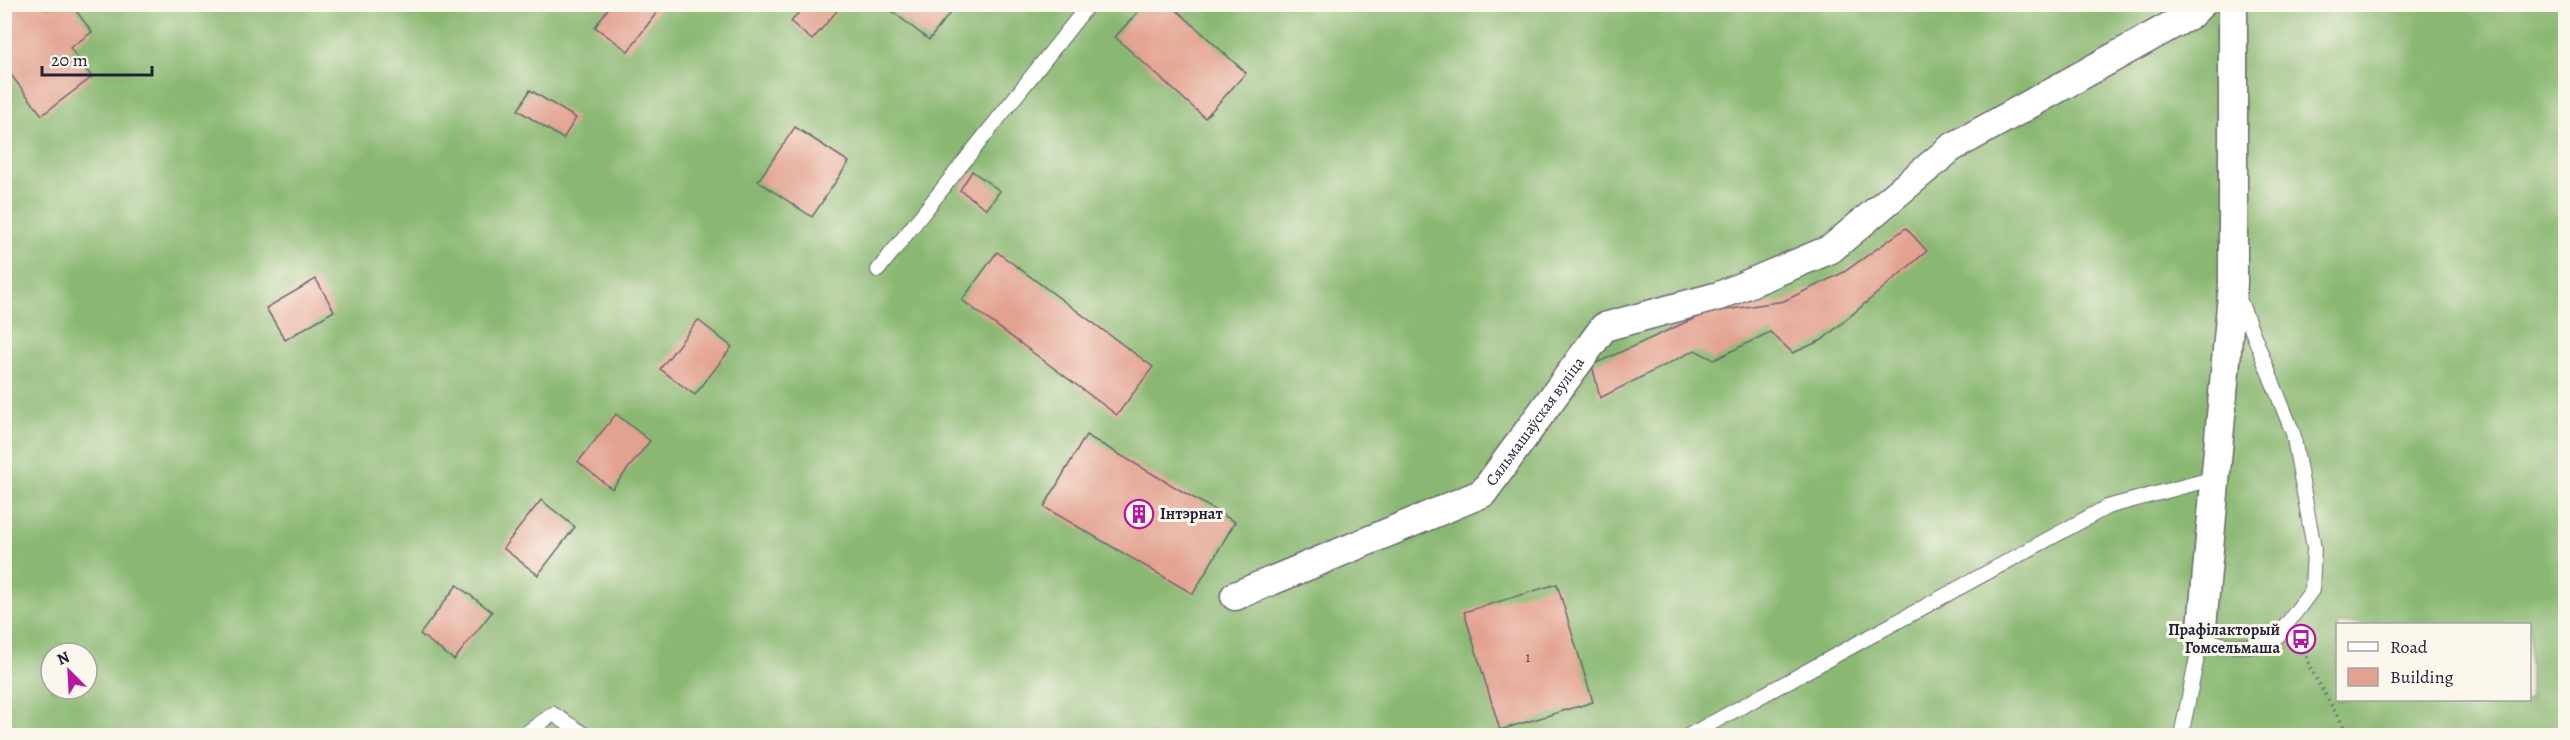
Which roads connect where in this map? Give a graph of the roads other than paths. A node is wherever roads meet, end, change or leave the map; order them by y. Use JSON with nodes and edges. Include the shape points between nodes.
{"nodes":[{"id":1,"x":1089,"y":4,"type":"edge"},
{"id":2,"x":2201,"y":4,"type":"edge"},
{"id":3,"x":2233,"y":4,"type":"edge"},
{"id":4,"x":878,"y":270,"type":"dead end"},
{"id":5,"x":2233,"y":284,"type":"junction"},
{"id":6,"x":2215,"y":478,"type":"junction"},
{"id":7,"x":1235,"y":596,"type":"dead end"},
{"id":8,"x":2200,"y":638,"type":"junction"},
{"id":9,"x":522,"y":735,"type":"edge"},
{"id":10,"x":587,"y":735,"type":"edge"},
{"id":11,"x":1688,"y":735,"type":"edge"},
{"id":12,"x":2181,"y":735,"type":"edge"}],
"edges":[{"from":1,"to":4,"type":"lane"},
{"from":2,"to":7,"type":"street","name":"Сяльмашаўская вуліца","via":[[2190,15],[1951,148],[1831,249],[1719,296],[1604,327],[1483,493]]},
{"from":3,"to":5,"type":"street"},
{"from":5,"to":6,"type":"street"},
{"from":5,"to":8,"type":"lane","via":[[2293,434],[2314,548],[2312,590],[2278,636],[2261,646],[2228,646]]},
{"from":6,"to":8,"type":"street"},
{"from":6,"to":11,"type":"lane","via":[[2107,507]]},
{"from":8,"to":12,"type":"lane"},
{"from":9,"to":10,"type":"lane","via":[[553,714]]}]}
